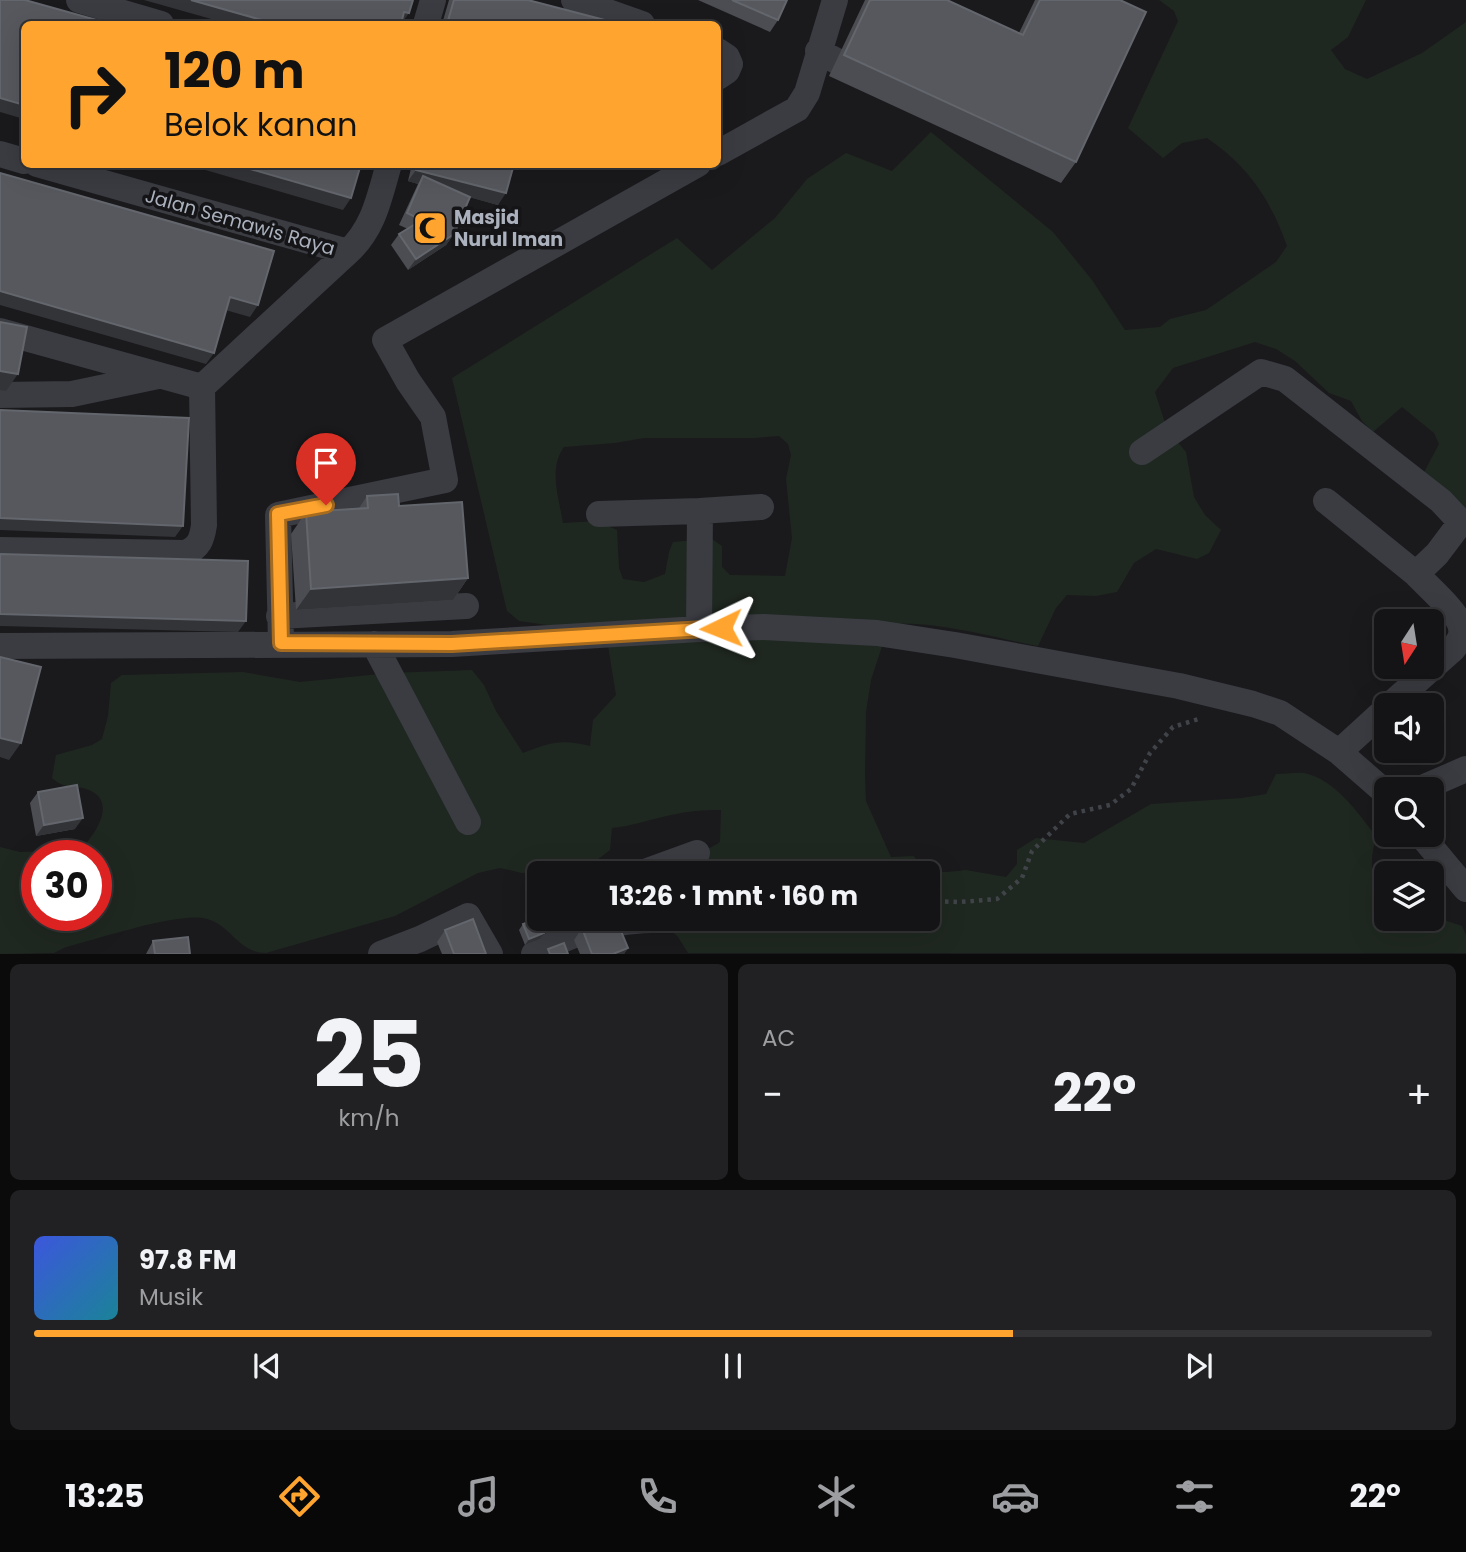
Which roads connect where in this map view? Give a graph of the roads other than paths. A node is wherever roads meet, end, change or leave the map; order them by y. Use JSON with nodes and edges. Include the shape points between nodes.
{"nodes":[{"id":1,"x":79,"y":0,"type":"edge"},
{"id":2,"x":433,"y":0,"type":"edge"},
{"id":3,"x":574,"y":0,"type":"edge"},
{"id":4,"x":835,"y":0,"type":"edge"},
{"id":5,"x":151,"y":21,"type":"edge"},
{"id":6,"x":427,"y":21,"type":"edge"},
{"id":7,"x":634,"y":21,"type":"edge"},
{"id":8,"x":818,"y":51,"type":"junction"},
{"id":9,"x":721,"y":53,"type":"edge"},
{"id":10,"x":721,"y":76,"type":"edge"},
{"id":11,"x":892,"y":91,"type":"edge"},
{"id":12,"x":721,"y":151,"type":"edge"},
{"id":13,"x":0,"y":154,"type":"edge"},
{"id":14,"x":21,"y":160,"type":"edge"},
{"id":15,"x":51,"y":168,"type":"edge"},
{"id":16,"x":388,"y":168,"type":"edge"},
{"id":17,"x":691,"y":168,"type":"edge"},
{"id":18,"x":348,"y":252,"type":"junction"},
{"id":19,"x":0,"y":331,"type":"edge"},
{"id":20,"x":160,"y":376,"type":"junction"},
{"id":21,"x":202,"y":387,"type":"junction"},
{"id":22,"x":0,"y":395,"type":"edge"},
{"id":23,"x":1142,"y":452,"type":"dead end"},
{"id":24,"x":1326,"y":501,"type":"dead end"},
{"id":25,"x":761,"y":507,"type":"dead end"},
{"id":26,"x":699,"y":511,"type":"junction"},
{"id":27,"x":599,"y":514,"type":"dead end"},
{"id":28,"x":0,"y":550,"type":"edge"},
{"id":29,"x":1416,"y":574,"type":"junction"},
{"id":30,"x":466,"y":606,"type":"dead end"},
{"id":31,"x":279,"y":616,"type":"junction"},
{"id":32,"x":699,"y":629,"type":"junction"},
{"id":33,"x":281,"y":643,"type":"junction"},
{"id":34,"x":374,"y":644,"type":"junction"},
{"id":35,"x":0,"y":646,"type":"edge"},
{"id":36,"x":1404,"y":693,"type":"edge"},
{"id":37,"x":1374,"y":720,"type":"edge"},
{"id":38,"x":1339,"y":752,"type":"junction"},
{"id":39,"x":1466,"y":769,"type":"edge"},
{"id":40,"x":1444,"y":779,"type":"edge"},
{"id":41,"x":1374,"y":783,"type":"edge"},
{"id":42,"x":468,"y":822,"type":"dead end"},
{"id":43,"x":1431,"y":847,"type":"edge"},
{"id":44,"x":697,"y":853,"type":"dead end"},
{"id":45,"x":675,"y":861,"type":"edge"},
{"id":46,"x":1466,"y":889,"type":"edge"},
{"id":47,"x":557,"y":931,"type":"edge"},
{"id":48,"x":381,"y":954,"type":"edge"},
{"id":49,"x":490,"y":954,"type":"edge"},
{"id":50,"x":534,"y":954,"type":"edge"}],
"edges":[{"from":1,"to":5,"type":"street"},
{"from":2,"to":6,"type":"street"},
{"from":3,"to":7,"type":"street"},
{"from":4,"to":8,"type":"street"},
{"from":8,"to":11,"type":"street"},
{"from":8,"to":12,"type":"street","via":[[807,93],[797,109]]},
{"from":9,"to":10,"type":"street","via":[[730,64]]},
{"from":13,"to":14,"type":"street"},
{"from":15,"to":18,"type":"street","name":"Jalan Semawis Raya"},
{"from":16,"to":18,"type":"street","name":"Jalan Semawis Raya","via":[[374,218]]},
{"from":17,"to":31,"type":"street","via":[[385,340],[433,416],[445,480],[278,514]]},
{"from":18,"to":21,"type":"street"},
{"from":19,"to":20,"type":"street"},
{"from":20,"to":21,"type":"street"},
{"from":20,"to":22,"type":"street","via":[[72,394]]},
{"from":21,"to":28,"type":"street","via":[[204,525],[194,550]]},
{"from":23,"to":29,"type":"street","via":[[1261,372],[1286,379],[1456,517],[1454,534]]},
{"from":24,"to":29,"type":"street"},
{"from":25,"to":26,"type":"street"},
{"from":26,"to":27,"type":"street"},
{"from":26,"to":32,"type":"street"},
{"from":29,"to":36,"type":"street","via":[[1452,612],[1461,626],[1460,639]]},
{"from":30,"to":31,"type":"street"},
{"from":31,"to":33,"type":"street"},
{"from":32,"to":34,"type":"street","via":[[452,644]]},
{"from":32,"to":38,"type":"street","via":[[877,633],[1179,686],[1280,713]]},
{"from":33,"to":34,"type":"street"},
{"from":33,"to":35,"type":"street"},
{"from":34,"to":42,"type":"street"},
{"from":37,"to":38,"type":"street"},
{"from":38,"to":41,"type":"street"},
{"from":39,"to":40,"type":"street"},
{"from":43,"to":46,"type":"street"},
{"from":44,"to":45,"type":"street"},
{"from":47,"to":50,"type":"street"},
{"from":48,"to":49,"type":"street","via":[[468,916]]}]}
